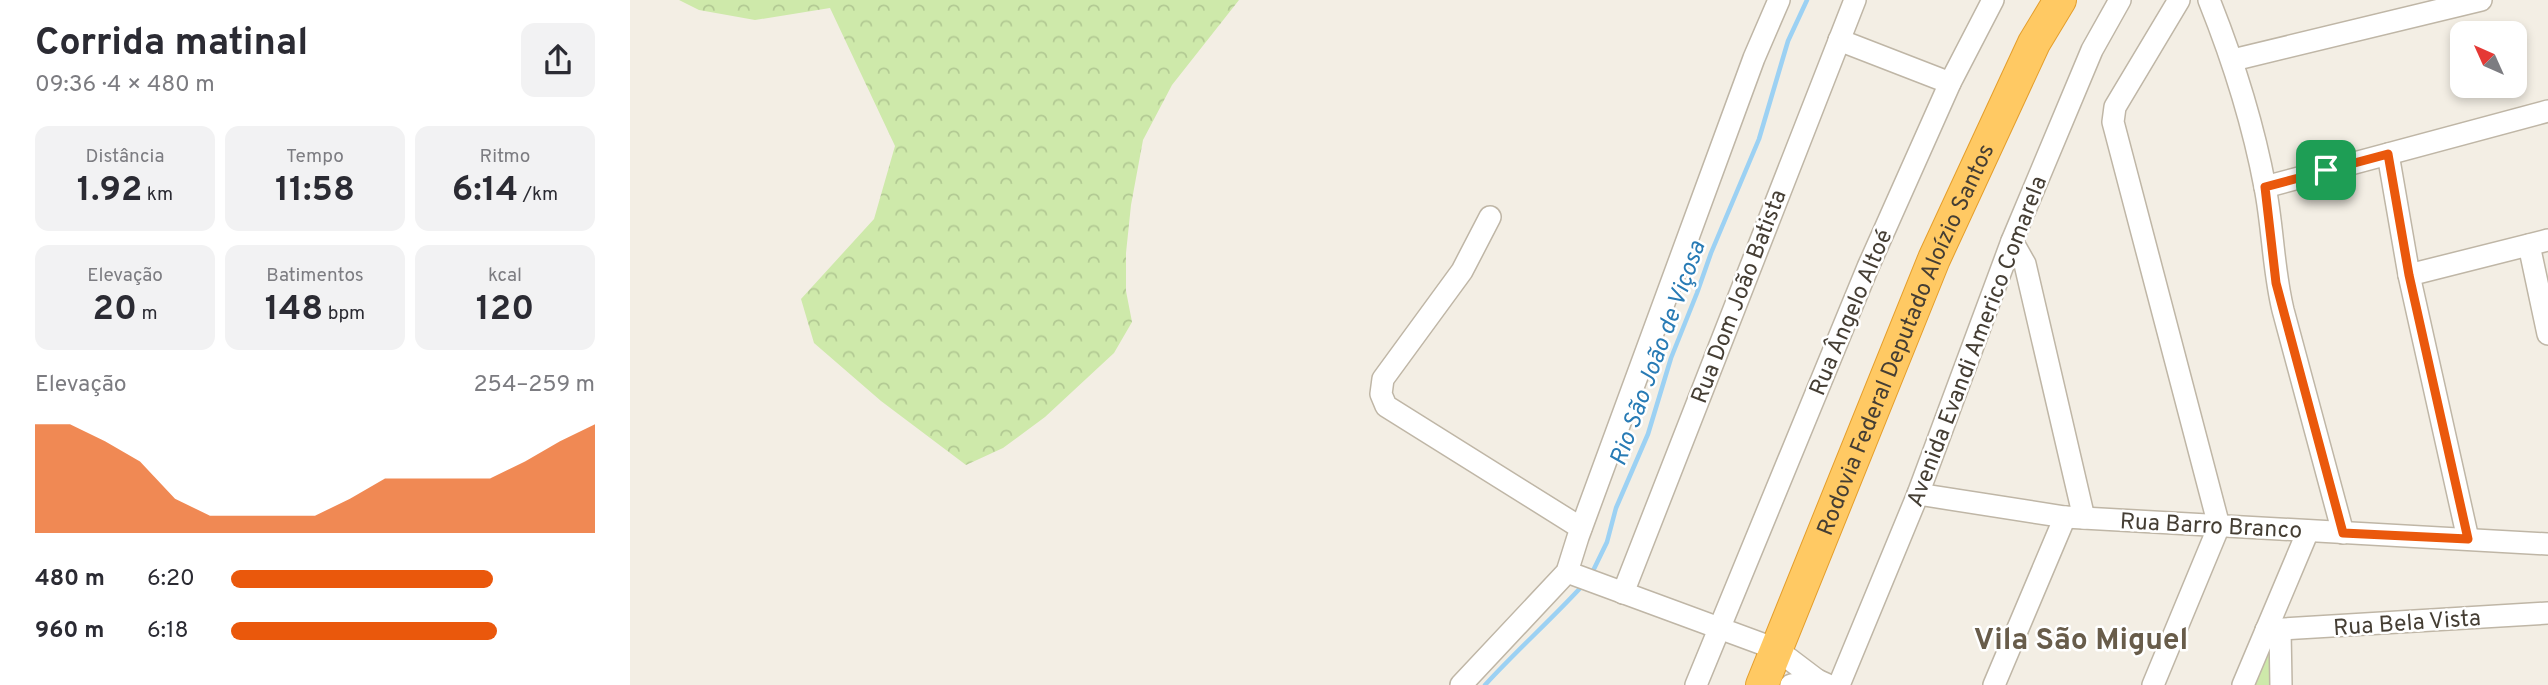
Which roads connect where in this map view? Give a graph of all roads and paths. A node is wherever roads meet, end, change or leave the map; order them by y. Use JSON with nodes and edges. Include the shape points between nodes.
{"nodes":[{"id":1,"x":1779,"y":0,"type":"edge"},
{"id":2,"x":1855,"y":0,"type":"edge"},
{"id":3,"x":1993,"y":0,"type":"edge"},
{"id":4,"x":2060,"y":0,"type":"edge"},
{"id":5,"x":2120,"y":0,"type":"edge"},
{"id":6,"x":2179,"y":0,"type":"edge"},
{"id":7,"x":2209,"y":0,"type":"edge"},
{"id":8,"x":2481,"y":0,"type":"edge"},
{"id":9,"x":1839,"y":40,"type":"junction"},
{"id":10,"x":2233,"y":61,"type":"junction"},
{"id":11,"x":1950,"y":83,"type":"junction"},
{"id":12,"x":2548,"y":111,"type":"edge"},
{"id":13,"x":2388,"y":154,"type":"junction"},
{"id":14,"x":2265,"y":187,"type":"junction"},
{"id":15,"x":1490,"y":217,"type":"dead end"},
{"id":16,"x":2012,"y":241,"type":"junction"},
{"id":17,"x":2538,"y":242,"type":"edge"},
{"id":18,"x":2409,"y":275,"type":"junction"},
{"id":19,"x":2548,"y":334,"type":"edge"},
{"id":20,"x":1918,"y":494,"type":"junction"},
{"id":21,"x":2075,"y":518,"type":"junction"},
{"id":22,"x":2219,"y":526,"type":"junction"},
{"id":23,"x":1581,"y":528,"type":"junction"},
{"id":24,"x":2308,"y":531,"type":"junction"},
{"id":25,"x":2343,"y":533,"type":"junction"},
{"id":26,"x":2468,"y":539,"type":"junction"},
{"id":27,"x":2548,"y":544,"type":"edge"},
{"id":28,"x":1570,"y":573,"type":"junction"},
{"id":29,"x":1618,"y":591,"type":"junction"},
{"id":30,"x":2548,"y":613,"type":"edge"},
{"id":31,"x":1720,"y":630,"type":"junction"},
{"id":32,"x":2273,"y":630,"type":"junction"},
{"id":33,"x":1776,"y":649,"type":"junction"},
{"id":34,"x":1823,"y":682,"type":"edge"},
{"id":35,"x":1461,"y":685,"type":"edge"},
{"id":36,"x":1696,"y":685,"type":"edge"},
{"id":37,"x":1762,"y":685,"type":"edge"},
{"id":38,"x":1791,"y":685,"type":"edge"},
{"id":39,"x":1839,"y":685,"type":"edge"},
{"id":40,"x":1994,"y":685,"type":"edge"},
{"id":41,"x":2153,"y":685,"type":"edge"},
{"id":42,"x":2244,"y":685,"type":"edge"},
{"id":43,"x":2281,"y":685,"type":"edge"}],
"edges":[{"from":1,"to":23,"type":"street"},
{"from":2,"to":9,"type":"street","name":"Rua Dom João Batista"},
{"from":3,"to":11,"type":"street","name":"Rua Ângelo Altoé"},
{"from":4,"to":33,"type":"highway","name":"Rodovia Federal Deputado Aloízio Santos","via":[[2034,43],[1934,259]]},
{"from":5,"to":16,"type":"street","name":"Avenida Evandi Americo Comarela","via":[[2092,50]]},
{"from":6,"to":22,"type":"street","via":[[2115,107],[2113,122]]},
{"from":7,"to":10,"type":"street"},
{"from":8,"to":10,"type":"street"},
{"from":9,"to":11,"type":"street"},
{"from":9,"to":29,"type":"street","name":"Rua Dom João Batista"},
{"from":10,"to":14,"type":"street"},
{"from":11,"to":31,"type":"street","name":"Rua Ângelo Altoé","via":[[1863,280]]},
{"from":12,"to":13,"type":"street"},
{"from":13,"to":14,"type":"street"},
{"from":13,"to":18,"type":"street"},
{"from":14,"to":25,"type":"street","via":[[2279,296]]},
{"from":15,"to":23,"type":"street","via":[[1462,271],[1383,379],[1381,394],[1385,406]]},
{"from":16,"to":20,"type":"street","name":"Avenida Evandi Americo Comarela"},
{"from":16,"to":21,"type":"street","via":[[2025,264]]},
{"from":17,"to":18,"type":"street"},
{"from":17,"to":19,"type":"street"},
{"from":18,"to":26,"type":"street"},
{"from":20,"to":21,"type":"street","name":"Rua Barro Branco"},
{"from":20,"to":39,"type":"street","name":"Avenida Evandi Americo Comarela"},
{"from":21,"to":22,"type":"street","name":"Rua Barro Branco"},
{"from":21,"to":40,"type":"street"},
{"from":22,"to":24,"type":"street","name":"Rua Barro Branco"},
{"from":22,"to":41,"type":"street"},
{"from":23,"to":28,"type":"street"},
{"from":24,"to":25,"type":"street","name":"Rua Barro Branco"},
{"from":24,"to":32,"type":"street"},
{"from":25,"to":26,"type":"street","name":"Rua Barro Branco"},
{"from":26,"to":27,"type":"street","name":"Rua Barro Branco"},
{"from":28,"to":29,"type":"street"},
{"from":28,"to":35,"type":"street"},
{"from":29,"to":31,"type":"street"},
{"from":30,"to":32,"type":"street","name":"Rua Bela Vista"},
{"from":31,"to":33,"type":"street"},
{"from":31,"to":36,"type":"street","name":"Rua Ângelo Altoé"},
{"from":32,"to":42,"type":"street"},
{"from":32,"to":43,"type":"street"},
{"from":33,"to":34,"type":"street"},
{"from":33,"to":37,"type":"highway","name":"Rodovia Federal Deputado Aloízio Santos"},
{"from":34,"to":38,"type":"street"}]}
